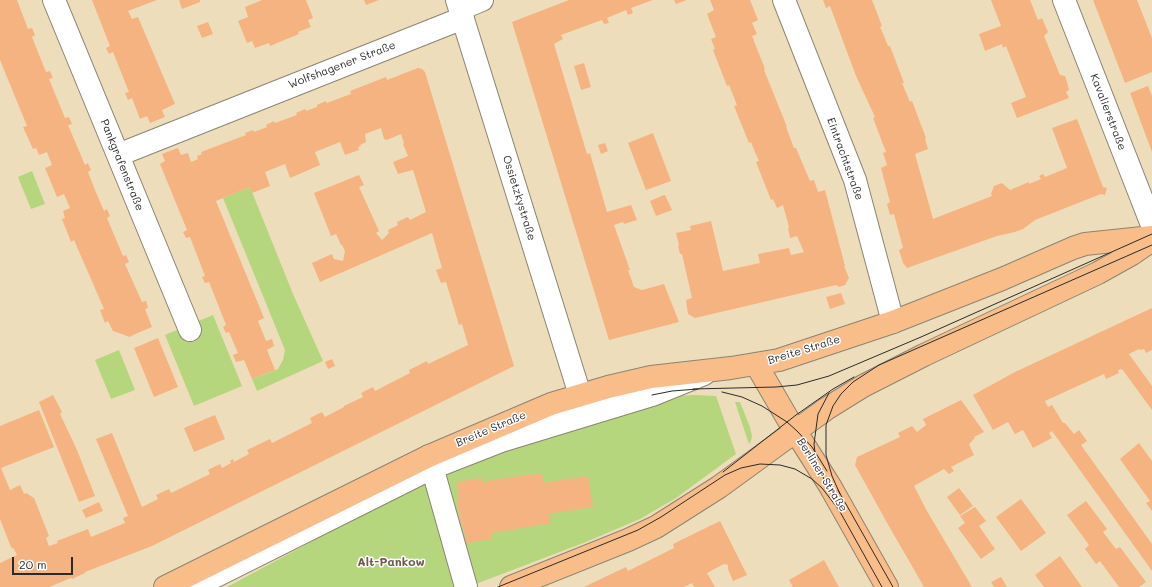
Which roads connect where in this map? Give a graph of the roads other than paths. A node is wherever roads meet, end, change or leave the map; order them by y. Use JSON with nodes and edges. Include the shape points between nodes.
{"nodes":[{"id":1,"x":482,"y":0,"type":"edge"},
{"id":2,"x":784,"y":0,"type":"edge"},
{"id":3,"x":1064,"y":0,"type":"edge"},
{"id":4,"x":56,"y":4,"type":"edge"},
{"id":5,"x":460,"y":9,"type":"edge"},
{"id":6,"x":118,"y":155,"type":"junction"},
{"id":7,"x":1152,"y":224,"type":"edge"},
{"id":8,"x":1152,"y":239,"type":"edge"},
{"id":9,"x":893,"y":322,"type":"junction"},
{"id":10,"x":190,"y":330,"type":"dead end"},
{"id":11,"x":756,"y":364,"type":"junction"},
{"id":12,"x":716,"y":369,"type":"junction"},
{"id":13,"x":580,"y":395,"type":"junction"},
{"id":14,"x":796,"y":432,"type":"junction"},
{"id":15,"x":430,"y":462,"type":"junction"},
{"id":16,"x":169,"y":586,"type":"edge"},
{"id":17,"x":194,"y":587,"type":"edge"},
{"id":18,"x":466,"y":587,"type":"edge"},
{"id":19,"x":511,"y":587,"type":"edge"},
{"id":20,"x":886,"y":587,"type":"edge"}],
"edges":[{"from":1,"to":5,"type":"street","name":"Wolfshagener Straße"},
{"from":2,"to":9,"type":"street","name":"Eintrachtstraße","via":[[855,180]]},
{"from":3,"to":7,"type":"street","name":"Kavalierstraße"},
{"from":4,"to":6,"type":"street","name":"Pankgrafenstraße"},
{"from":5,"to":6,"type":"street","name":"Wolfshagener Straße"},
{"from":5,"to":13,"type":"street","name":"Ossietzkystraße"},
{"from":6,"to":10,"type":"street","name":"Pankgrafenstraße"},
{"from":8,"to":9,"type":"main road","name":"Breite Straße","via":[[1085,244]]},
{"from":8,"to":14,"type":"main road","name":"Breite Straße","via":[[1132,254],[1098,273],[875,380],[835,403]]},
{"from":9,"to":11,"type":"main road","name":"Breite Straße","via":[[779,360]]},
{"from":11,"to":12,"type":"main road","name":"Breite Straße"},
{"from":11,"to":14,"type":"main road","name":"Berliner Straße"},
{"from":12,"to":13,"type":"main road","name":"Breite Straße","via":[[645,378]]},
{"from":12,"to":15,"type":"street","via":[[652,395]]},
{"from":13,"to":15,"type":"main road","name":"Breite Straße","via":[[529,413]]},
{"from":14,"to":19,"type":"main road","name":"Breite Straße","via":[[719,487],[656,527]]},
{"from":14,"to":20,"type":"main road","name":"Berliner Straße","via":[[830,486]]},
{"from":15,"to":16,"type":"main road","name":"Breite Straße"},
{"from":15,"to":17,"type":"street"},
{"from":15,"to":18,"type":"street"}]}
